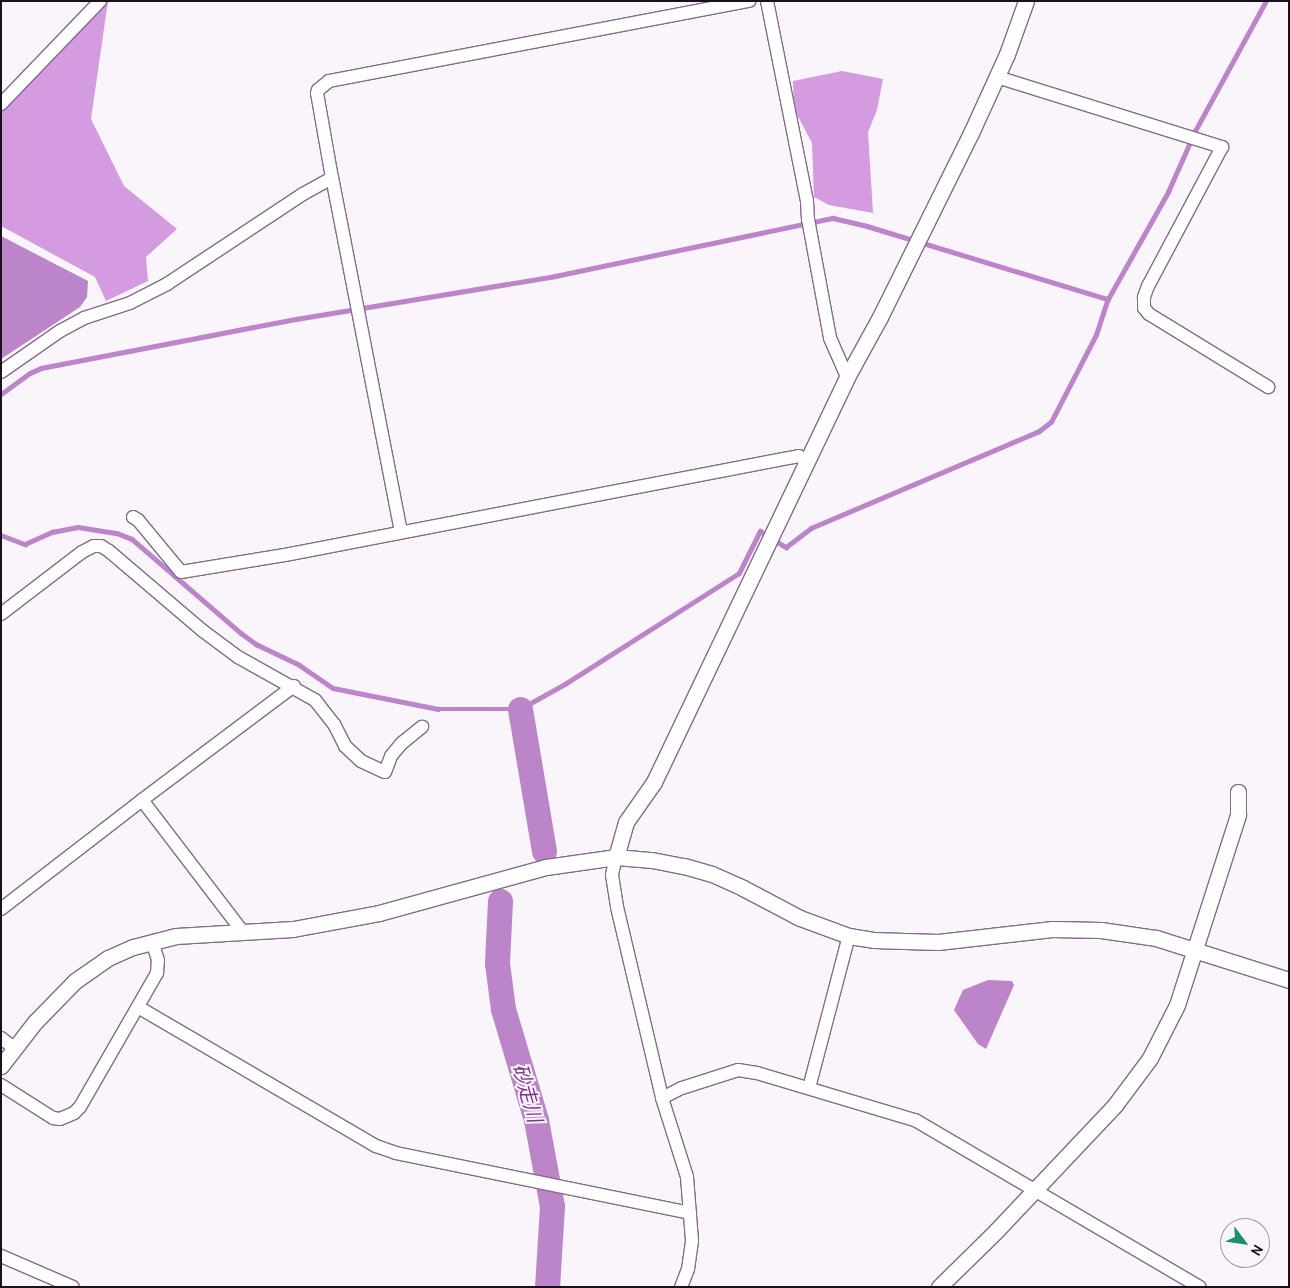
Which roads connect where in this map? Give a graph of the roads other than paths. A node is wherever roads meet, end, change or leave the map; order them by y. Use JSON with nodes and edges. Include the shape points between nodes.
{"nodes":[{"id":1,"x":100,"y":1,"type":"edge"},
{"id":2,"x":750,"y":1,"type":"edge"},
{"id":3,"x":767,"y":1,"type":"edge"},
{"id":4,"x":1026,"y":1,"type":"edge"},
{"id":5,"x":997,"y":76,"type":"junction"},
{"id":6,"x":1,"y":104,"type":"edge"},
{"id":7,"x":332,"y":178,"type":"junction"},
{"id":8,"x":1,"y":372,"type":"edge"},
{"id":9,"x":847,"y":377,"type":"junction"},
{"id":10,"x":1268,"y":387,"type":"dead end"},
{"id":11,"x":808,"y":462,"type":"junction"},
{"id":12,"x":133,"y":517,"type":"dead end"},
{"id":13,"x":401,"y":532,"type":"junction"},
{"id":14,"x":1,"y":614,"type":"edge"},
{"id":15,"x":294,"y":686,"type":"junction"},
{"id":16,"x":422,"y":726,"type":"dead end"},
{"id":17,"x":1238,"y":792,"type":"dead end"},
{"id":18,"x":142,"y":800,"type":"junction"},
{"id":19,"x":616,"y":857,"type":"junction"},
{"id":20,"x":1,"y":909,"type":"edge"},
{"id":21,"x":243,"y":932,"type":"junction"},
{"id":22,"x":849,"y":936,"type":"junction"},
{"id":23,"x":152,"y":942,"type":"junction"},
{"id":24,"x":1195,"y":948,"type":"junction"},
{"id":25,"x":1289,"y":980,"type":"edge"},
{"id":26,"x":138,"y":1006,"type":"junction"},
{"id":27,"x":1,"y":1038,"type":"edge"},
{"id":28,"x":14,"y":1048,"type":"junction"},
{"id":29,"x":1,"y":1066,"type":"edge"},
{"id":30,"x":1,"y":1085,"type":"edge"},
{"id":31,"x":809,"y":1088,"type":"junction"},
{"id":32,"x":662,"y":1098,"type":"junction"},
{"id":33,"x":1034,"y":1188,"type":"junction"},
{"id":34,"x":690,"y":1213,"type":"junction"},
{"id":35,"x":1,"y":1256,"type":"edge"},
{"id":36,"x":73,"y":1287,"type":"edge"},
{"id":37,"x":682,"y":1287,"type":"edge"},
{"id":38,"x":939,"y":1287,"type":"edge"},
{"id":39,"x":1200,"y":1287,"type":"edge"}],
"edges":[{"from":1,"to":6,"type":"street"},
{"from":2,"to":7,"type":"street","via":[[329,81],[317,93]]},
{"from":3,"to":9,"type":"street","via":[[807,201],[830,338]]},
{"from":4,"to":5,"type":"street"},
{"from":5,"to":9,"type":"street","via":[[918,241]]},
{"from":5,"to":10,"type":"street","via":[[1222,147],[1148,286],[1144,308]]},
{"from":7,"to":8,"type":"street","via":[[167,284],[130,303],[84,318]]},
{"from":7,"to":13,"type":"street"},
{"from":9,"to":11,"type":"street"},
{"from":11,"to":13,"type":"street","via":[[799,456]]},
{"from":11,"to":19,"type":"street","via":[[654,782],[626,822]]},
{"from":12,"to":13,"type":"street","via":[[178,576]]},
{"from":14,"to":15,"type":"street","via":[[82,552],[100,546],[109,550],[238,657]]},
{"from":15,"to":16,"type":"street","via":[[315,700],[352,754],[384,772],[391,756]]},
{"from":15,"to":18,"type":"street"},
{"from":17,"to":24,"type":"street","via":[[1238,815]]},
{"from":18,"to":20,"type":"street"},
{"from":18,"to":21,"type":"street"},
{"from":19,"to":21,"type":"street","via":[[546,867],[379,912],[293,929]]},
{"from":19,"to":22,"type":"street","via":[[652,860],[712,874],[800,918]]},
{"from":19,"to":32,"type":"street","via":[[612,875],[617,907]]},
{"from":21,"to":23,"type":"street","via":[[199,933]]},
{"from":22,"to":24,"type":"street","via":[[920,942],[1052,930],[1101,930]]},
{"from":22,"to":31,"type":"street"},
{"from":23,"to":26,"type":"street","via":[[158,970]]},
{"from":23,"to":28,"type":"street","via":[[108,958],[75,981],[56,998]]},
{"from":24,"to":25,"type":"street"},
{"from":24,"to":33,"type":"street","via":[[1177,1006],[1150,1058],[1115,1105]]},
{"from":26,"to":30,"type":"street","via":[[74,1113],[60,1119],[53,1118]]},
{"from":26,"to":34,"type":"street","via":[[367,1142],[396,1153]]},
{"from":27,"to":28,"type":"street"},
{"from":28,"to":29,"type":"street"},
{"from":31,"to":32,"type":"street","via":[[757,1072],[738,1070]]},
{"from":31,"to":33,"type":"street","via":[[915,1120]]},
{"from":32,"to":34,"type":"street","via":[[688,1176]]},
{"from":33,"to":38,"type":"street"},
{"from":33,"to":39,"type":"street"},
{"from":34,"to":37,"type":"street","via":[[692,1241]]},
{"from":35,"to":36,"type":"street"}]}
